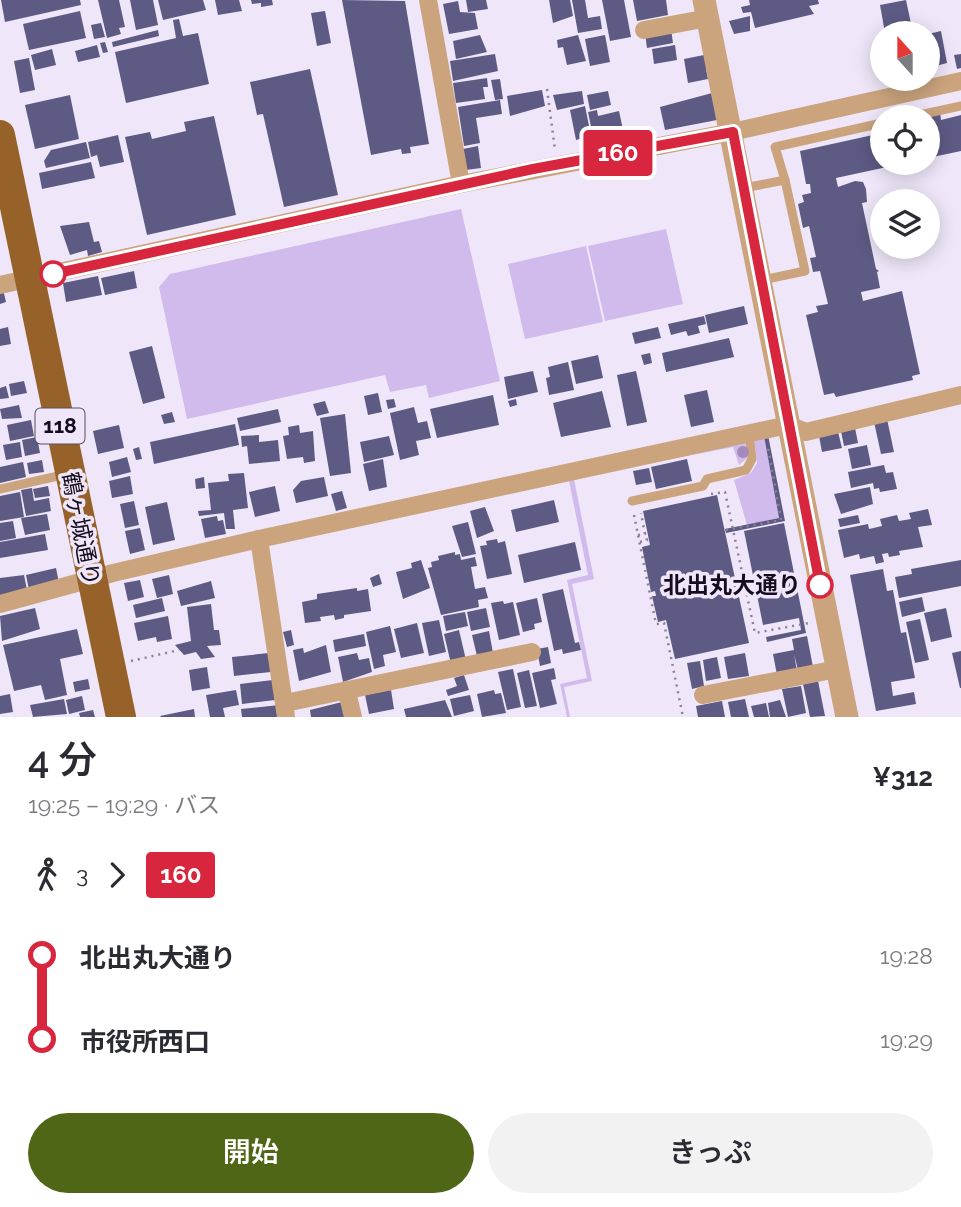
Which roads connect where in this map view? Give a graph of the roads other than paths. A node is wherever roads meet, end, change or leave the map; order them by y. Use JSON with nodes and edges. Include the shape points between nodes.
{"nodes":[{"id":1,"x":428,"y":0,"type":"edge"},
{"id":2,"x":706,"y":9,"type":"edge"},
{"id":3,"x":644,"y":30,"type":"dead end"},
{"id":4,"x":961,"y":81,"type":"edge"},
{"id":5,"x":961,"y":106,"type":"edge"},
{"id":6,"x":940,"y":111,"type":"edge"},
{"id":7,"x":870,"y":127,"type":"edge"},
{"id":8,"x":733,"y":132,"type":"junction"},
{"id":9,"x":2,"y":150,"type":"edge"},
{"id":10,"x":785,"y":180,"type":"junction"},
{"id":11,"x":461,"y":184,"type":"junction"},
{"id":12,"x":742,"y":188,"type":"junction"},
{"id":13,"x":30,"y":279,"type":"junction"},
{"id":14,"x":760,"y":281,"type":"junction"},
{"id":15,"x":0,"y":285,"type":"edge"},
{"id":16,"x":961,"y":395,"type":"edge"},
{"id":17,"x":788,"y":425,"type":"junction"},
{"id":18,"x":757,"y":432,"type":"junction"},
{"id":19,"x":69,"y":473,"type":"junction"},
{"id":20,"x":0,"y":489,"type":"edge"},
{"id":21,"x":632,"y":501,"type":"road end"},
{"id":22,"x":259,"y":539,"type":"junction"},
{"id":23,"x":90,"y":580,"type":"junction"},
{"id":24,"x":0,"y":604,"type":"edge"},
{"id":25,"x":531,"y":652,"type":"dead end"},
{"id":26,"x":837,"y":669,"type":"junction"},
{"id":27,"x":347,"y":692,"type":"junction"},
{"id":28,"x":704,"y":695,"type":"dead end"},
{"id":29,"x":285,"y":710,"type":"edge"},
{"id":30,"x":121,"y":717,"type":"edge"},
{"id":31,"x":353,"y":717,"type":"edge"},
{"id":32,"x":847,"y":717,"type":"edge"}],
"edges":[{"from":1,"to":11,"type":"street"},
{"from":2,"to":3,"type":"street"},
{"from":2,"to":8,"type":"street"},
{"from":4,"to":8,"type":"street"},
{"from":5,"to":6,"type":"lane"},
{"from":7,"to":10,"type":"lane","via":[[775,147]]},
{"from":8,"to":11,"type":"street"},
{"from":8,"to":12,"type":"street"},
{"from":9,"to":13,"type":"highway","name":"鶴ヶ城通り","number":"118"},
{"from":10,"to":12,"type":"lane"},
{"from":10,"to":14,"type":"lane","via":[[805,271]]},
{"from":11,"to":13,"type":"street"},
{"from":12,"to":14,"type":"street"},
{"from":13,"to":15,"type":"street"},
{"from":13,"to":19,"type":"highway","name":"鶴ヶ城通り","number":"118"},
{"from":14,"to":17,"type":"street"},
{"from":16,"to":17,"type":"street","via":[[806,432]]},
{"from":17,"to":18,"type":"street"},
{"from":17,"to":26,"type":"street"},
{"from":18,"to":21,"type":"lane","via":[[746,470],[707,479],[703,486]]},
{"from":18,"to":22,"type":"street"},
{"from":19,"to":20,"type":"lane"},
{"from":19,"to":23,"type":"highway","name":"鶴ヶ城通り","number":"118"},
{"from":22,"to":23,"type":"street"},
{"from":22,"to":29,"type":"street"},
{"from":23,"to":24,"type":"street"},
{"from":23,"to":30,"type":"highway","name":"鶴ヶ城通り","number":"118"},
{"from":25,"to":27,"type":"street"},
{"from":26,"to":28,"type":"street"},
{"from":26,"to":32,"type":"street"},
{"from":27,"to":29,"type":"street"},
{"from":27,"to":31,"type":"street"}]}
